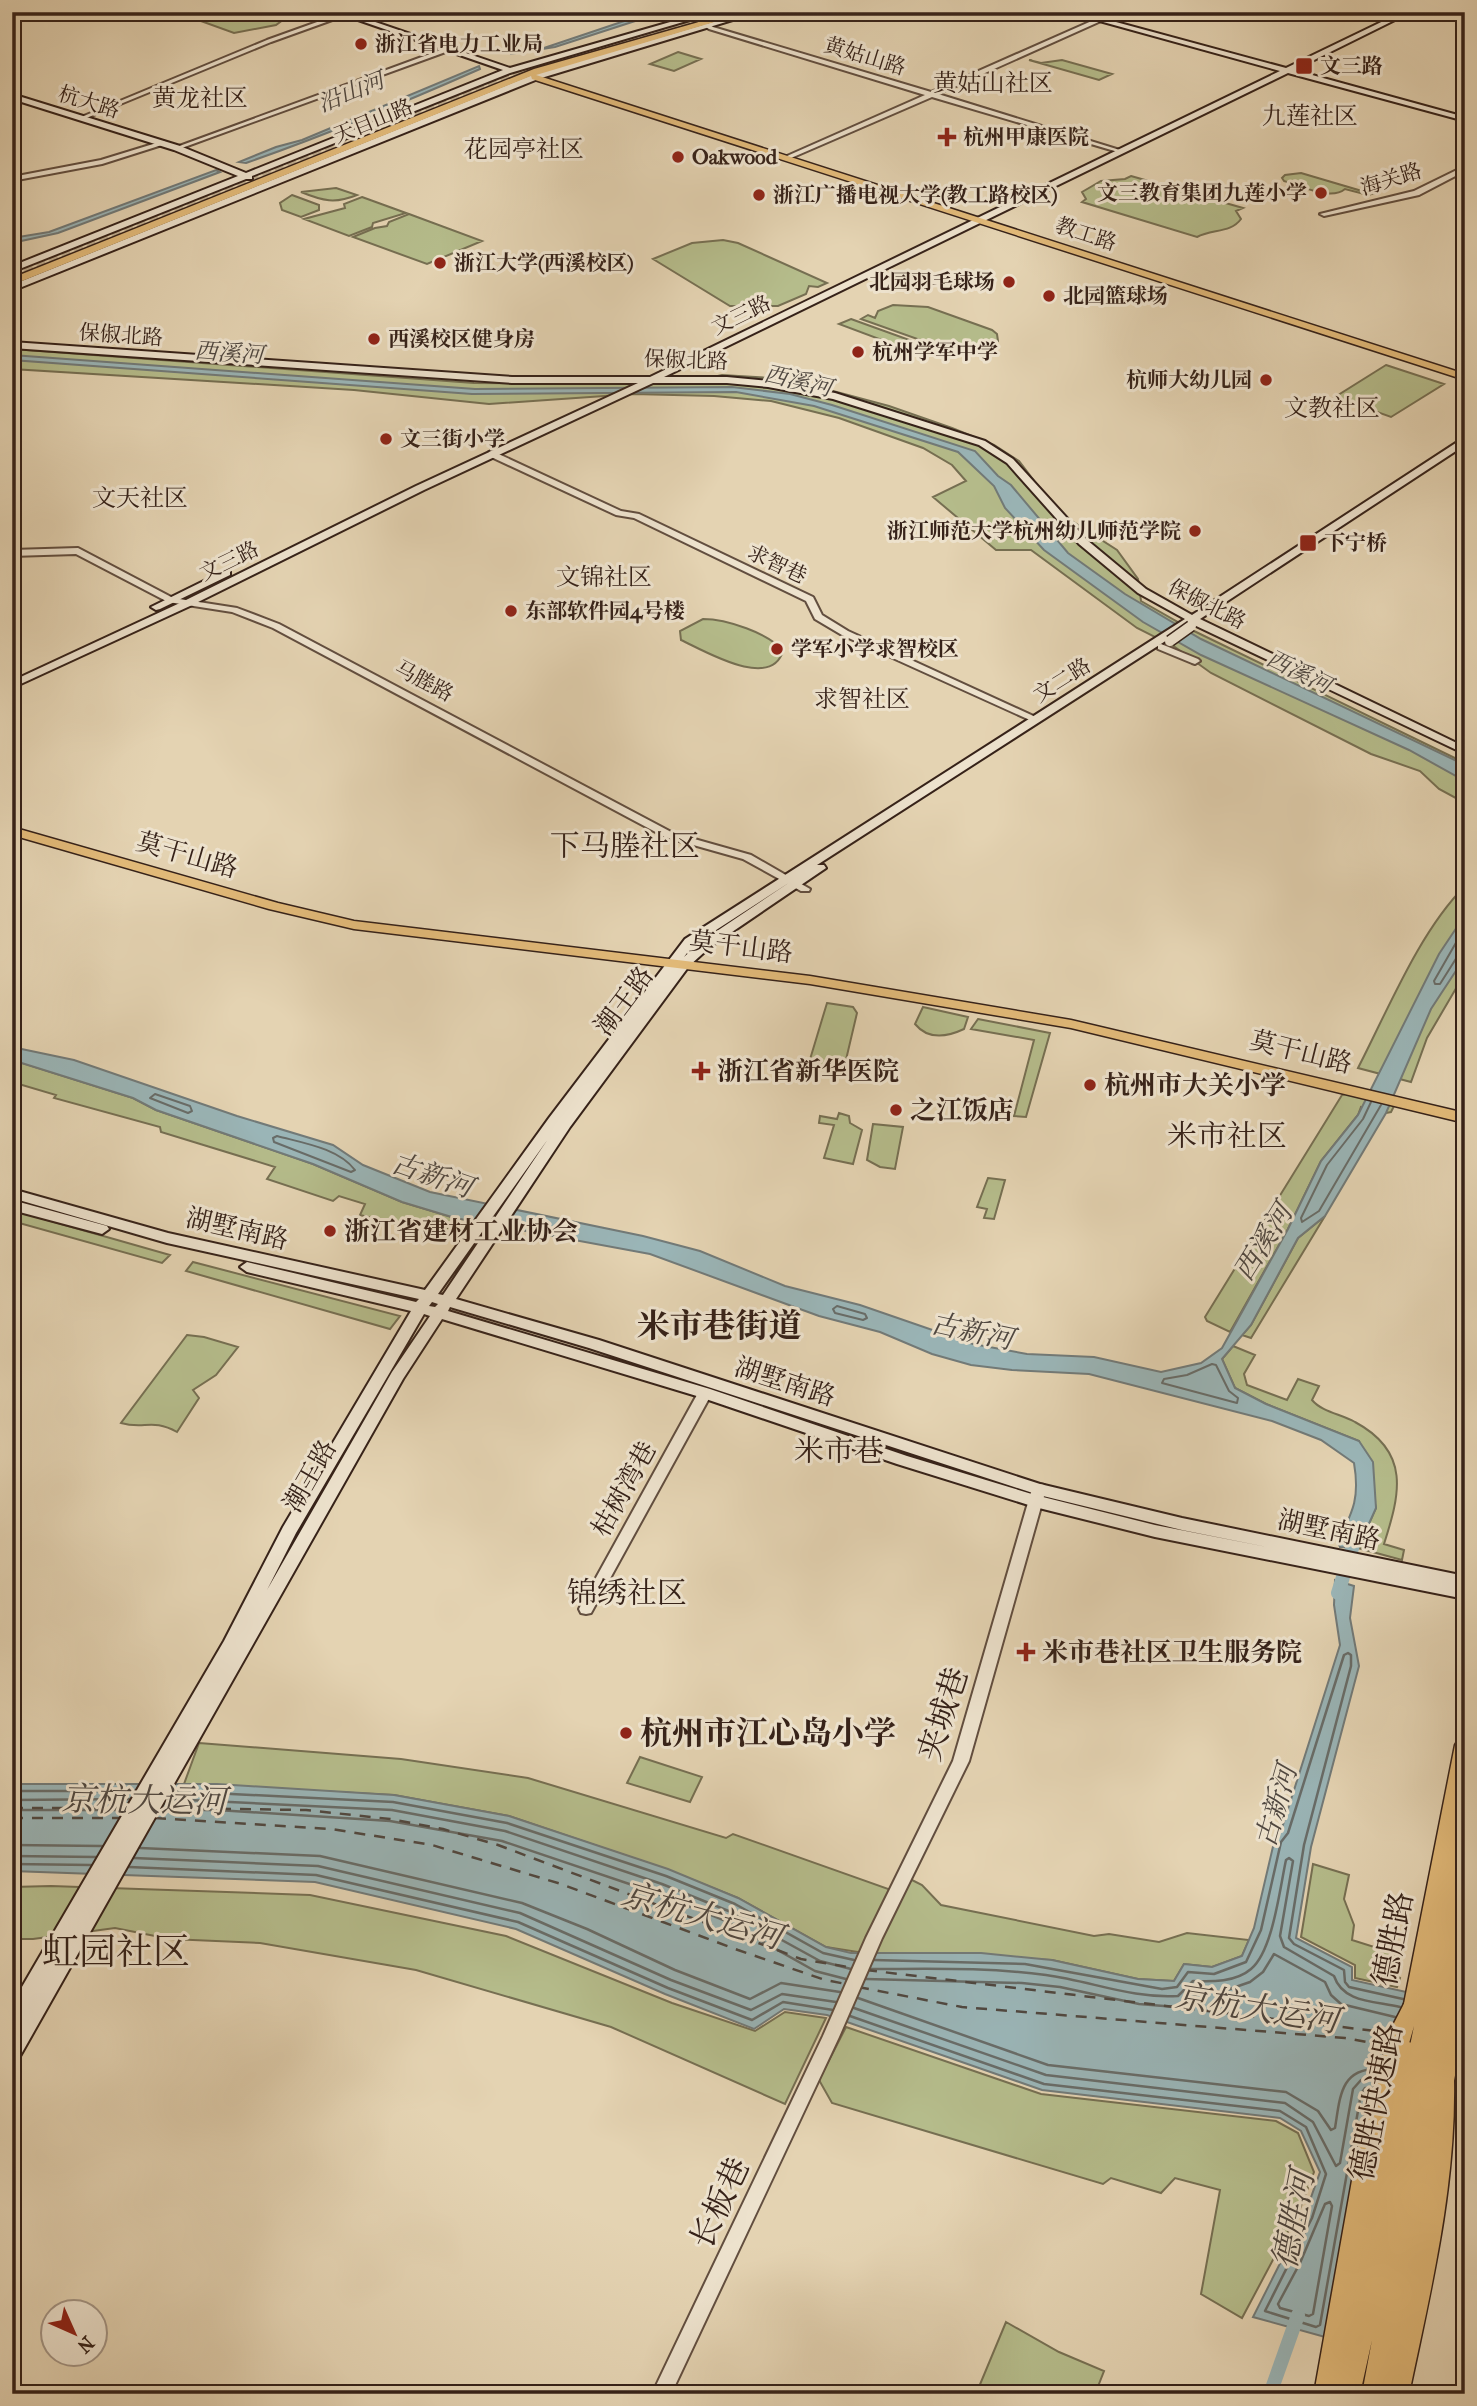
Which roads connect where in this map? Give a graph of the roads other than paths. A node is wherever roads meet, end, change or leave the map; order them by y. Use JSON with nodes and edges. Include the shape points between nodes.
{"nodes":[{"id":1,"x":356,"y":12,"type":"edge"},
{"id":2,"x":684,"y":12,"type":"edge"},
{"id":3,"x":714,"y":12,"type":"edge"},
{"id":4,"x":727,"y":12,"type":"edge"},
{"id":5,"x":744,"y":12,"type":"edge"},
{"id":6,"x":756,"y":12,"type":"edge"},
{"id":7,"x":1070,"y":12,"type":"edge"},
{"id":8,"x":1084,"y":12,"type":"edge"},
{"id":9,"x":1118,"y":12,"type":"edge"},
{"id":10,"x":1396,"y":12,"type":"edge"},
{"id":11,"x":1408,"y":12,"type":"edge"},
{"id":12,"x":1458,"y":12,"type":"edge"},
{"id":13,"x":343,"y":13,"type":"edge"},
{"id":14,"x":1465,"y":14,"type":"edge"},
{"id":15,"x":1105,"y":20,"type":"junction"},
{"id":16,"x":700,"y":22,"type":"junction"},
{"id":17,"x":449,"y":49,"type":"junction"},
{"id":18,"x":1286,"y":69,"type":"junction"},
{"id":19,"x":527,"y":71,"type":"junction"},
{"id":20,"x":932,"y":94,"type":"junction"},
{"id":21,"x":12,"y":96,"type":"edge"},
{"id":22,"x":1465,"y":117,"type":"edge"},
{"id":23,"x":82,"y":118,"type":"junction"},
{"id":24,"x":163,"y":143,"type":"junction"},
{"id":25,"x":177,"y":148,"type":"junction"},
{"id":26,"x":1115,"y":150,"type":"junction"},
{"id":27,"x":792,"y":156,"type":"junction"},
{"id":28,"x":1465,"y":168,"type":"edge"},
{"id":29,"x":12,"y":179,"type":"edge"},
{"id":30,"x":260,"y":181,"type":"junction"},
{"id":31,"x":1324,"y":214,"type":"dead end"},
{"id":32,"x":977,"y":217,"type":"junction"},
{"id":33,"x":12,"y":269,"type":"edge"},
{"id":34,"x":12,"y":275,"type":"edge"},
{"id":35,"x":12,"y":282,"type":"edge"},
{"id":36,"x":12,"y":288,"type":"edge"},
{"id":37,"x":12,"y":345,"type":"edge"},
{"id":38,"x":1465,"y":371,"type":"edge"},
{"id":39,"x":1465,"y":377,"type":"edge"},
{"id":40,"x":656,"y":378,"type":"junction"},
{"id":41,"x":638,"y":382,"type":"junction"},
{"id":42,"x":1465,"y":440,"type":"edge"},
{"id":43,"x":1465,"y":450,"type":"edge"},
{"id":44,"x":492,"y":454,"type":"junction"},
{"id":45,"x":12,"y":553,"type":"edge"},
{"id":46,"x":171,"y":600,"type":"junction"},
{"id":47,"x":186,"y":604,"type":"junction"},
{"id":48,"x":1191,"y":623,"type":"junction"},
{"id":49,"x":1165,"y":642,"type":"junction"},
{"id":50,"x":1195,"y":661,"type":"dead end"},
{"id":51,"x":12,"y":674,"type":"edge"},
{"id":52,"x":12,"y":685,"type":"edge"},
{"id":53,"x":1035,"y":719,"type":"junction"},
{"id":54,"x":1465,"y":751,"type":"edge"},
{"id":55,"x":12,"y":823,"type":"edge"},
{"id":56,"x":12,"y":831,"type":"edge"},
{"id":57,"x":795,"y":884,"type":"junction"},
{"id":58,"x":684,"y":958,"type":"junction"},
{"id":59,"x":1402,"y":1098,"type":"junction"},
{"id":60,"x":1465,"y":1109,"type":"edge"},
{"id":61,"x":1465,"y":1118,"type":"edge"},
{"id":62,"x":12,"y":1194,"type":"edge"},
{"id":63,"x":12,"y":1205,"type":"edge"},
{"id":64,"x":425,"y":1302,"type":"junction"},
{"id":65,"x":443,"y":1308,"type":"junction"},
{"id":66,"x":705,"y":1392,"type":"junction"},
{"id":67,"x":1037,"y":1495,"type":"junction"},
{"id":68,"x":1355,"y":1566,"type":"junction"},
{"id":69,"x":1465,"y":1582,"type":"edge"},
{"id":70,"x":1465,"y":1594,"type":"edge"},
{"id":71,"x":586,"y":1609,"type":"dead end"},
{"id":72,"x":237,"y":1646,"type":"junction"},
{"id":73,"x":1465,"y":1745,"type":"edge"},
{"id":74,"x":1458,"y":1816,"type":"edge"},
{"id":75,"x":1465,"y":1892,"type":"edge"},
{"id":76,"x":873,"y":1946,"type":"joint"},
{"id":77,"x":1465,"y":1970,"type":"edge"},
{"id":78,"x":1415,"y":2002,"type":"junction"},
{"id":79,"x":17,"y":2028,"type":"edge"},
{"id":80,"x":12,"y":2052,"type":"edge"},
{"id":81,"x":1443,"y":2080,"type":"junction"},
{"id":82,"x":661,"y":2394,"type":"edge"},
{"id":83,"x":1326,"y":2394,"type":"edge"},
{"id":84,"x":1338,"y":2394,"type":"edge"},
{"id":85,"x":1349,"y":2394,"type":"edge"},
{"id":86,"x":1374,"y":2394,"type":"edge"},
{"id":87,"x":1385,"y":2394,"type":"edge"},
{"id":88,"x":1397,"y":2394,"type":"edge"}],
"edges":[{"from":1,"to":19,"type":"main road"},
{"from":2,"to":16,"type":"street","name":"黄姑山路"},
{"from":3,"to":16,"type":"main road","name":"天目山路"},
{"from":4,"to":16,"type":"main road","name":"天目山路"},
{"from":5,"to":16,"type":"main road","name":"天目山路"},
{"from":6,"to":16,"type":"main road","name":"天目山路"},
{"from":7,"to":15,"type":"main road"},
{"from":8,"to":15,"type":"main road"},
{"from":9,"to":15,"type":"street"},
{"from":10,"to":18,"type":"main road","name":"文三路"},
{"from":11,"to":18,"type":"main road","name":"文三路"},
{"from":12,"to":14,"type":"street"},
{"from":13,"to":17,"type":"main road"},
{"from":13,"to":19,"type":"main road"},
{"from":13,"to":23,"type":"street"},
{"from":15,"to":18,"type":"main road"},
{"from":15,"to":20,"type":"street"},
{"from":16,"to":19,"type":"main road","name":"天目山路"},
{"from":16,"to":19,"type":"main road","name":"天目山路"},
{"from":16,"to":20,"type":"street","name":"黄姑山路"},
{"from":17,"to":19,"type":"main road"},
{"from":17,"to":25,"type":"street"},
{"from":18,"to":22,"type":"main road"},
{"from":18,"to":26,"type":"main road","name":"文三路"},
{"from":19,"to":27,"type":"main road","name":"教工路"},
{"from":19,"to":30,"type":"main road","name":"天目山路"},
{"from":19,"to":30,"type":"main road","name":"天目山路"},
{"from":20,"to":26,"type":"street","name":"黄姑山路"},
{"from":20,"to":27,"type":"street"},
{"from":21,"to":23,"type":"main road","name":"杭大路"},
{"from":23,"to":24,"type":"main road","name":"杭大路"},
{"from":24,"to":25,"type":"main road","name":"杭大路"},
{"from":24,"to":29,"type":"street","via":[[102,162]]},
{"from":25,"to":30,"type":"main road","name":"杭大路"},
{"from":26,"to":32,"type":"main road","name":"文三路"},
{"from":27,"to":32,"type":"main road","name":"教工路"},
{"from":28,"to":31,"type":"street","name":"海关路","via":[[1416,193]]},
{"from":30,"to":33,"type":"main road","name":"天目山路"},
{"from":30,"to":34,"type":"main road","name":"天目山路"},
{"from":30,"to":35,"type":"main road","name":"天目山路"},
{"from":30,"to":36,"type":"main road","name":"天目山路"},
{"from":32,"to":38,"type":"main road","name":"教工路"},
{"from":32,"to":39,"type":"main road","name":"教工路"},
{"from":32,"to":40,"type":"main road","name":"文三路"},
{"from":32,"to":41,"type":"main road","name":"文三路"},
{"from":37,"to":41,"type":"main road","name":"保俶北路","via":[[512,380]]},
{"from":40,"to":41,"type":"main road","name":"文三路"},
{"from":40,"to":48,"type":"main road","name":"保俶北路","via":[[798,388],[982,443],[1010,461],[1118,574]]},
{"from":41,"to":44,"type":"main road","name":"文三路","via":[[608,401]]},
{"from":41,"to":46,"type":"main road","name":"文三路","via":[[594,398]]},
{"from":42,"to":48,"type":"main road","name":"文二路"},
{"from":43,"to":48,"type":"main road","name":"文二路"},
{"from":44,"to":47,"type":"main road","name":"文三路"},
{"from":44,"to":53,"type":"street","name":"求智巷","via":[[810,599],[818,617],[845,633]]},
{"from":45,"to":46,"type":"street","name":"马塍路","via":[[78,551]]},
{"from":46,"to":47,"type":"street","name":"马塍路"},
{"from":46,"to":51,"type":"main road","name":"文三路"},
{"from":47,"to":52,"type":"main road","name":"文三路"},
{"from":47,"to":57,"type":"street","name":"马塍路","via":[[234,610],[276,626],[669,835],[747,857]]},
{"from":48,"to":49,"type":"main road","name":"文二路","bridge":true},
{"from":48,"to":54,"type":"main road","name":"保俶北路"},
{"from":49,"to":50,"type":"street"},
{"from":49,"to":53,"type":"main road","name":"文二路"},
{"from":49,"to":57,"type":"main road","name":"文二路"},
{"from":53,"to":57,"type":"main road","name":"文二路"},
{"from":55,"to":58,"type":"main road","name":"莫干山路","via":[[283,900],[363,918]]},
{"from":56,"to":58,"type":"main road","name":"莫干山路","via":[[354,925]]},
{"from":57,"to":58,"type":"main road","name":"文二路"},
{"from":58,"to":59,"type":"main road","name":"莫干山路","via":[[1071,1024]]},
{"from":58,"to":64,"type":"main road","name":"潮王路","via":[[496,1201]]},
{"from":58,"to":65,"type":"main road","name":"潮王路","via":[[565,1124]]},
{"from":59,"to":60,"type":"main road","name":"莫干山路"},
{"from":59,"to":61,"type":"main road","name":"莫干山路"},
{"from":62,"to":64,"type":"main road","name":"湖墅南路"},
{"from":63,"to":64,"type":"main road","name":"湖墅南路","via":[[190,1253]]},
{"from":64,"to":65,"type":"main road","name":"湖墅南路"},
{"from":64,"to":72,"type":"main road","name":"潮王路","via":[[289,1531]]},
{"from":65,"to":66,"type":"main road","name":"湖墅南路"},
{"from":65,"to":67,"type":"main road","name":"湖墅南路","via":[[594,1345]]},
{"from":65,"to":72,"type":"main road","name":"潮王路","via":[[397,1376]]},
{"from":66,"to":67,"type":"main road","name":"湖墅南路","via":[[902,1460]]},
{"from":66,"to":71,"type":"street","name":"枯树湾巷"},
{"from":67,"to":68,"type":"main road","name":"湖墅南路"},
{"from":67,"to":76,"type":"street","name":"夹城巷","via":[[961,1761]]},
{"from":68,"to":69,"type":"main road","name":"湖墅南路"},
{"from":68,"to":70,"type":"main road","name":"湖墅南路"},
{"from":72,"to":79,"type":"main road","name":"潮王路"},
{"from":73,"to":74,"type":"main road","name":"德胜路"},
{"from":74,"to":78,"type":"main road","name":"德胜路"},
{"from":74,"to":85,"type":"main road","name":"德胜快速路"},
{"from":75,"to":86,"type":"main road","name":"德胜快速路"},
{"from":76,"to":82,"type":"street","name":"长板巷"},
{"from":77,"to":81,"type":"main road"},
{"from":78,"to":83,"type":"main road","via":[[1398,2040],[1370,2141]]},
{"from":78,"to":84,"type":"main road","name":"德胜路"},
{"from":79,"to":80,"type":"main road","name":"潮王路"},
{"from":81,"to":87,"type":"main road"},
{"from":81,"to":88,"type":"main road","via":[[1441,2180]]}]}
